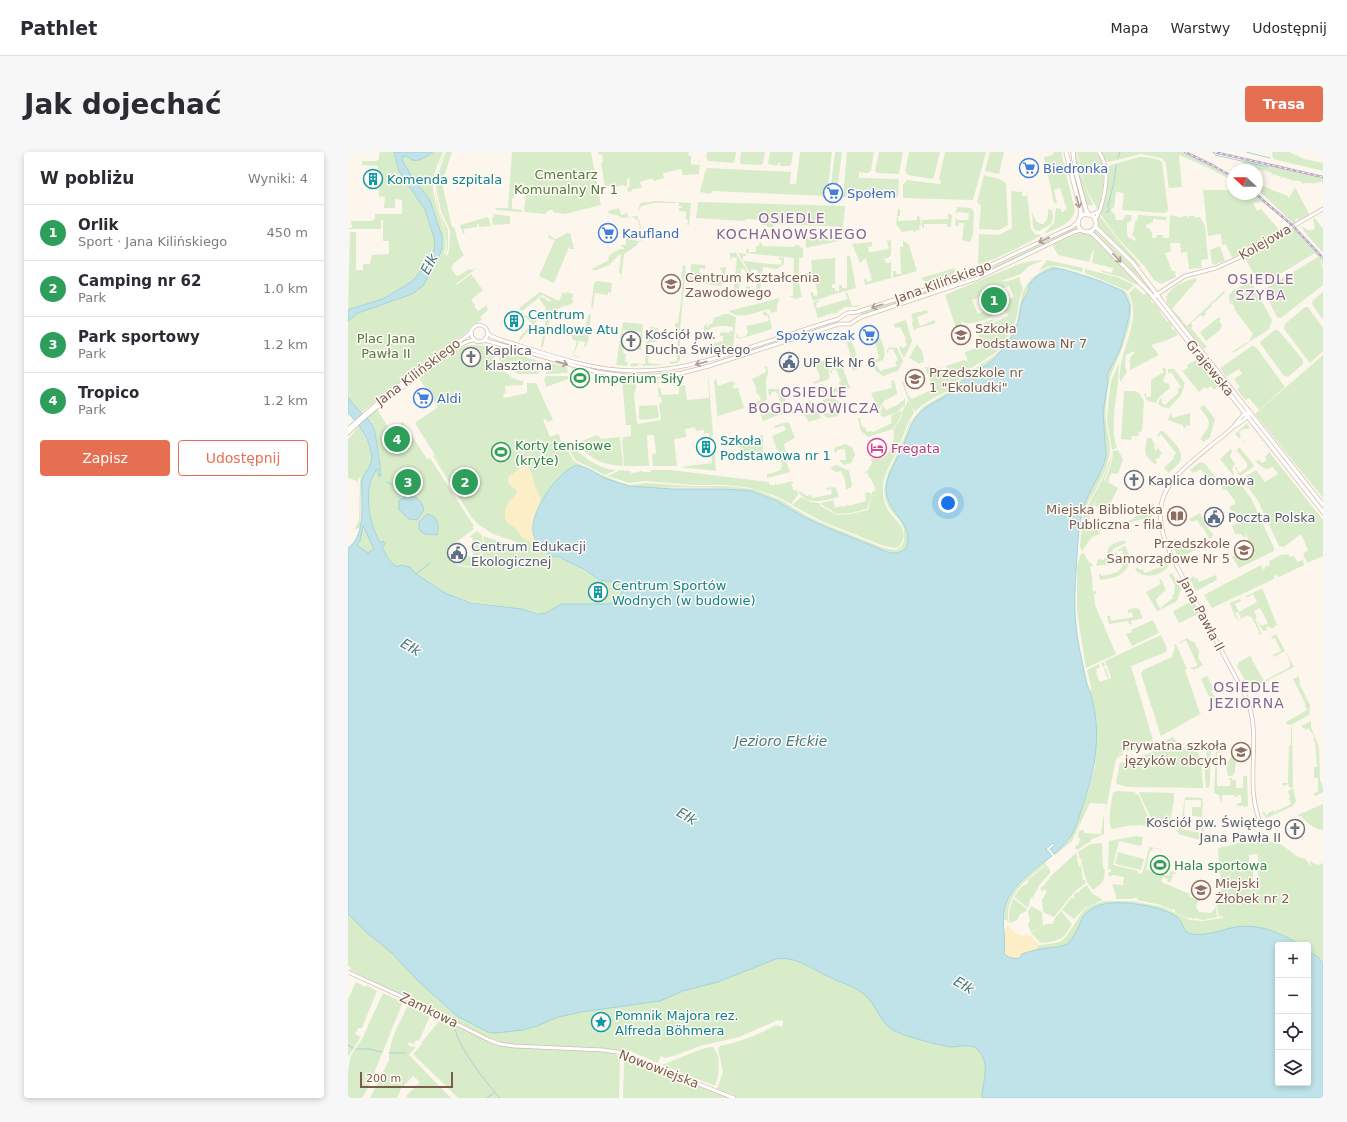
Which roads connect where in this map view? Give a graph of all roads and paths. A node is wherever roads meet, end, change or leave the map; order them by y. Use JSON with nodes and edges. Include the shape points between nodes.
{"nodes":[{"id":1,"x":1066,"y":152,"type":"edge"},
{"id":2,"x":1073,"y":152,"type":"edge"},
{"id":3,"x":1099,"y":152,"type":"edge"},
{"id":4,"x":1101,"y":208,"type":"junction"},
{"id":5,"x":1323,"y":209,"type":"edge"},
{"id":6,"x":1090,"y":215,"type":"junction"},
{"id":7,"x":1080,"y":217,"type":"junction"},
{"id":8,"x":1095,"y":221,"type":"junction"},
{"id":9,"x":1078,"y":222,"type":"junction"},
{"id":10,"x":1095,"y":226,"type":"junction"},
{"id":11,"x":1081,"y":230,"type":"junction"},
{"id":12,"x":1089,"y":232,"type":"junction"},
{"id":13,"x":1155,"y":296,"type":"junction"},
{"id":14,"x":849,"y":312,"type":"junction"},
{"id":15,"x":844,"y":314,"type":"junction"},
{"id":16,"x":853,"y":322,"type":"junction"},
{"id":17,"x":846,"y":323,"type":"junction"},
{"id":18,"x":471,"y":331,"type":"junction"},
{"id":19,"x":488,"y":333,"type":"junction"},
{"id":20,"x":474,"y":340,"type":"junction"},
{"id":21,"x":484,"y":340,"type":"junction"},
{"id":22,"x":580,"y":362,"type":"junction"},
{"id":23,"x":579,"y":367,"type":"junction"},
{"id":24,"x":366,"y":414,"type":"junction"},
{"id":25,"x":1248,"y":414,"type":"junction"},
{"id":26,"x":355,"y":424,"type":"junction"},
{"id":27,"x":348,"y":429,"type":"edge"},
{"id":28,"x":348,"y":433,"type":"edge"},
{"id":29,"x":1323,"y":505,"type":"edge"},
{"id":30,"x":1323,"y":512,"type":"edge"},
{"id":31,"x":1262,"y":826,"type":"dead end"},
{"id":32,"x":348,"y":972,"type":"edge"},
{"id":33,"x":510,"y":1046,"type":"joint"},
{"id":34,"x":734,"y":1098,"type":"edge"}],
"edges":[{"from":1,"to":7,"type":"main road","one_way":true,"via":[[1081,212]]},
{"from":2,"to":6,"type":"main road","via":[[1076,174],[1086,210]]},
{"from":3,"to":4,"type":"street","via":[[1104,160],[1106,172]]},
{"from":4,"to":6,"type":"street","via":[[1097,213]]},
{"from":4,"to":8,"type":"street"},
{"from":5,"to":13,"type":"street","name":"Kolejowa","via":[[1236,259],[1216,268],[1185,276]]},
{"from":6,"to":7,"type":"main road","via":[[1084,214]]},
{"from":6,"to":8,"type":"main road"},
{"from":7,"to":9,"type":"main road"},
{"from":8,"to":10,"type":"main road"},
{"from":9,"to":11,"type":"main road"},
{"from":9,"to":14,"type":"street","name":"Jana Kilińskiego","one_way":true,"via":[[967,276],[859,312]]},
{"from":10,"to":12,"type":"main road"},
{"from":10,"to":13,"type":"main road","name":"Grajewska","via":[[1133,263]]},
{"from":11,"to":12,"type":"main road"},
{"from":11,"to":16,"type":"street","name":"Jana Kilińskiego","via":[[978,278],[861,317]]},
{"from":12,"to":13,"type":"main road","name":"Grajewska","one_way":true},
{"from":13,"to":25,"type":"main road","name":"Grajewska"},
{"from":14,"to":15,"type":"street"},
{"from":14,"to":16,"type":"street","via":[[854,316]]},
{"from":15,"to":17,"type":"street","via":[[843,319]]},
{"from":15,"to":22,"type":"street","one_way":true,"via":[[838,319],[684,367],[653,371],[607,368]]},
{"from":16,"to":17,"type":"street"},
{"from":17,"to":23,"type":"street","via":[[682,373],[627,376]]},
{"from":18,"to":19,"type":"street","via":[[480,325]]},
{"from":18,"to":20,"type":"street"},
{"from":18,"to":24,"type":"street","name":"Jana Kilińskiego","via":[[403,382]]},
{"from":19,"to":21,"type":"street"},
{"from":19,"to":22,"type":"street","via":[[501,340]]},
{"from":20,"to":21,"type":"street"},
{"from":20,"to":24,"type":"street","name":"Jana Kilińskiego","via":[[465,342],[449,352]]},
{"from":21,"to":23,"type":"street","one_way":true},
{"from":22,"to":23,"type":"street"},
{"from":24,"to":26,"type":"street"},
{"from":25,"to":29,"type":"main road","name":"Grajewska"},
{"from":25,"to":30,"type":"main road","name":"Grajewska"},
{"from":25,"to":31,"type":"street","name":"Jana Pawła II","via":[[1173,479],[1162,499],[1160,522],[1171,555],[1251,708],[1254,797]]},
{"from":26,"to":27,"type":"street"},
{"from":26,"to":28,"type":"street"},
{"from":32,"to":33,"type":"street","name":"Zamkowa","via":[[489,1040]]},
{"from":33,"to":34,"type":"street","name":"Nowowiejska","via":[[618,1052]]}]}
